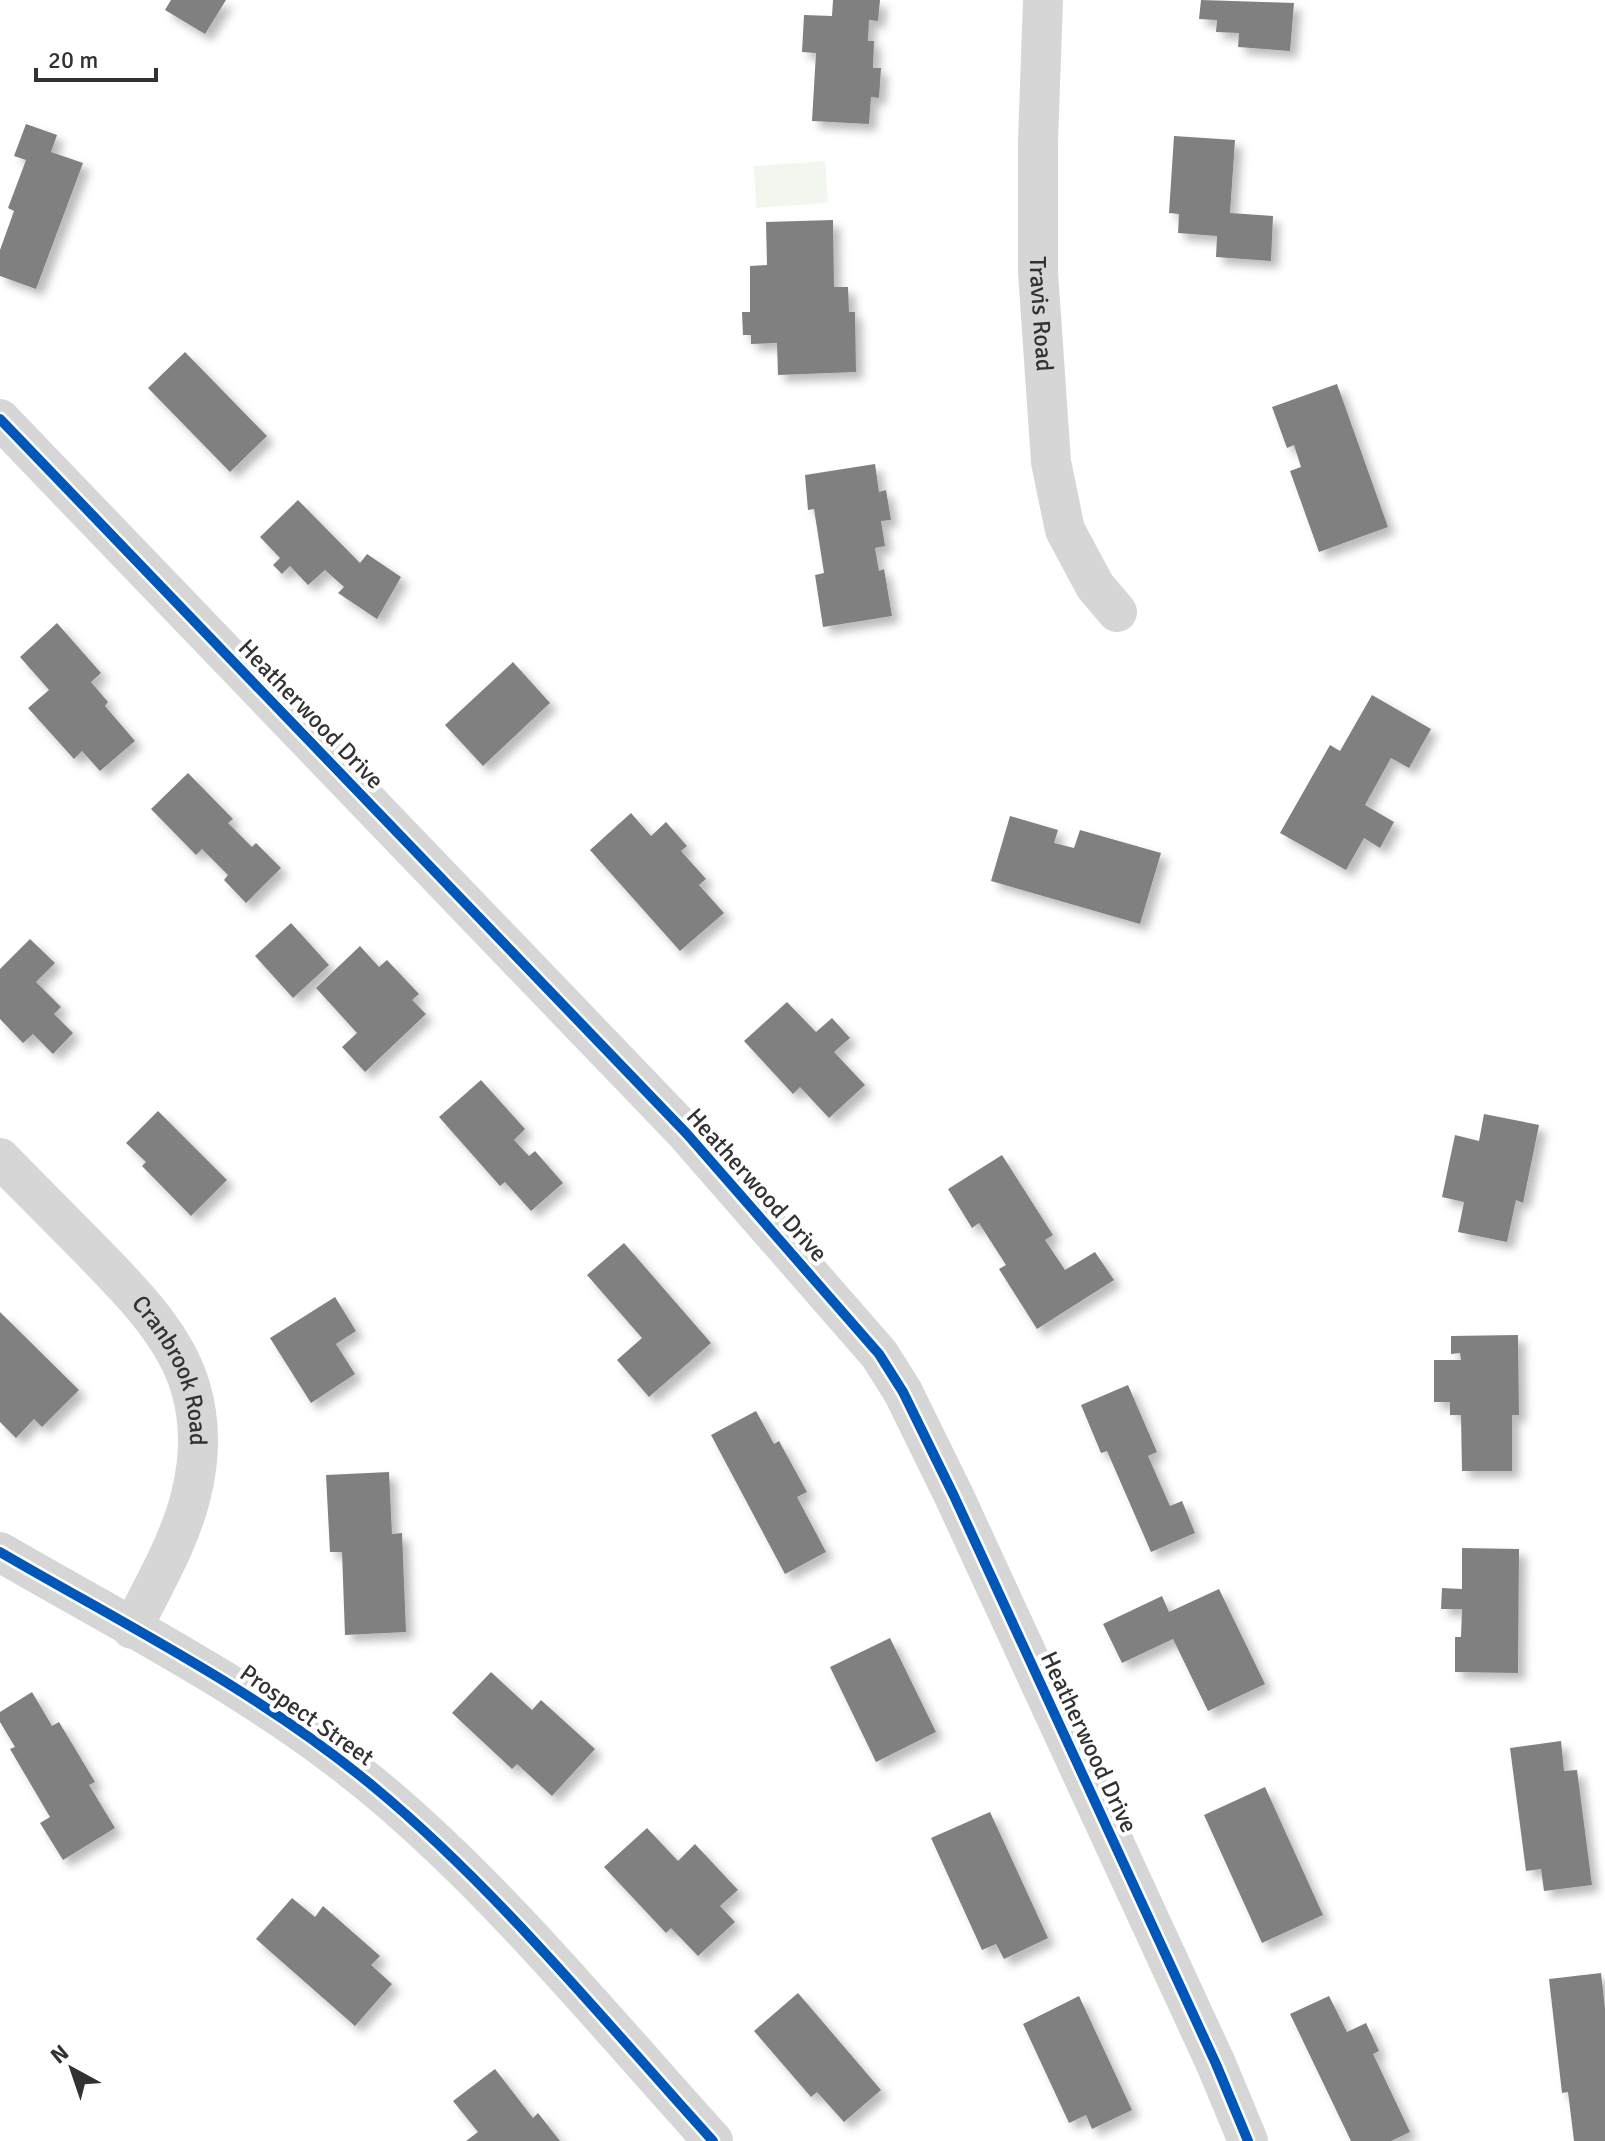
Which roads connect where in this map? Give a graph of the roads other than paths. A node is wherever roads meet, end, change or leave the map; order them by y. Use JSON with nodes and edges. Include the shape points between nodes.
{"nodes":[{"id":1,"x":1043,"y":0,"type":"edge"},
{"id":2,"x":0,"y":419,"type":"edge"},
{"id":3,"x":1117,"y":612,"type":"dead end"},
{"id":4,"x":0,"y":1158,"type":"edge"},
{"id":5,"x":0,"y":1552,"type":"edge"},
{"id":6,"x":132,"y":1629,"type":"junction"},
{"id":7,"x":713,"y":2141,"type":"edge"},
{"id":8,"x":1248,"y":2141,"type":"edge"}],
"edges":[{"from":1,"to":3,"type":"street","name":"Travis Road","via":[[1038,272],[1051,462],[1065,530],[1095,586]]},
{"from":2,"to":8,"type":"street","name":"Heatherwood Drive","via":[[687,1134],[879,1354],[954,1496]]},
{"from":4,"to":6,"type":"street","name":"Cranbrook Road","via":[[136,1296],[191,1387],[198,1455],[191,1496]]},
{"from":5,"to":6,"type":"street","name":"Prospect Street"},
{"from":6,"to":7,"type":"street","name":"Prospect Street","via":[[266,1707],[374,1787],[474,1880]]}]}
